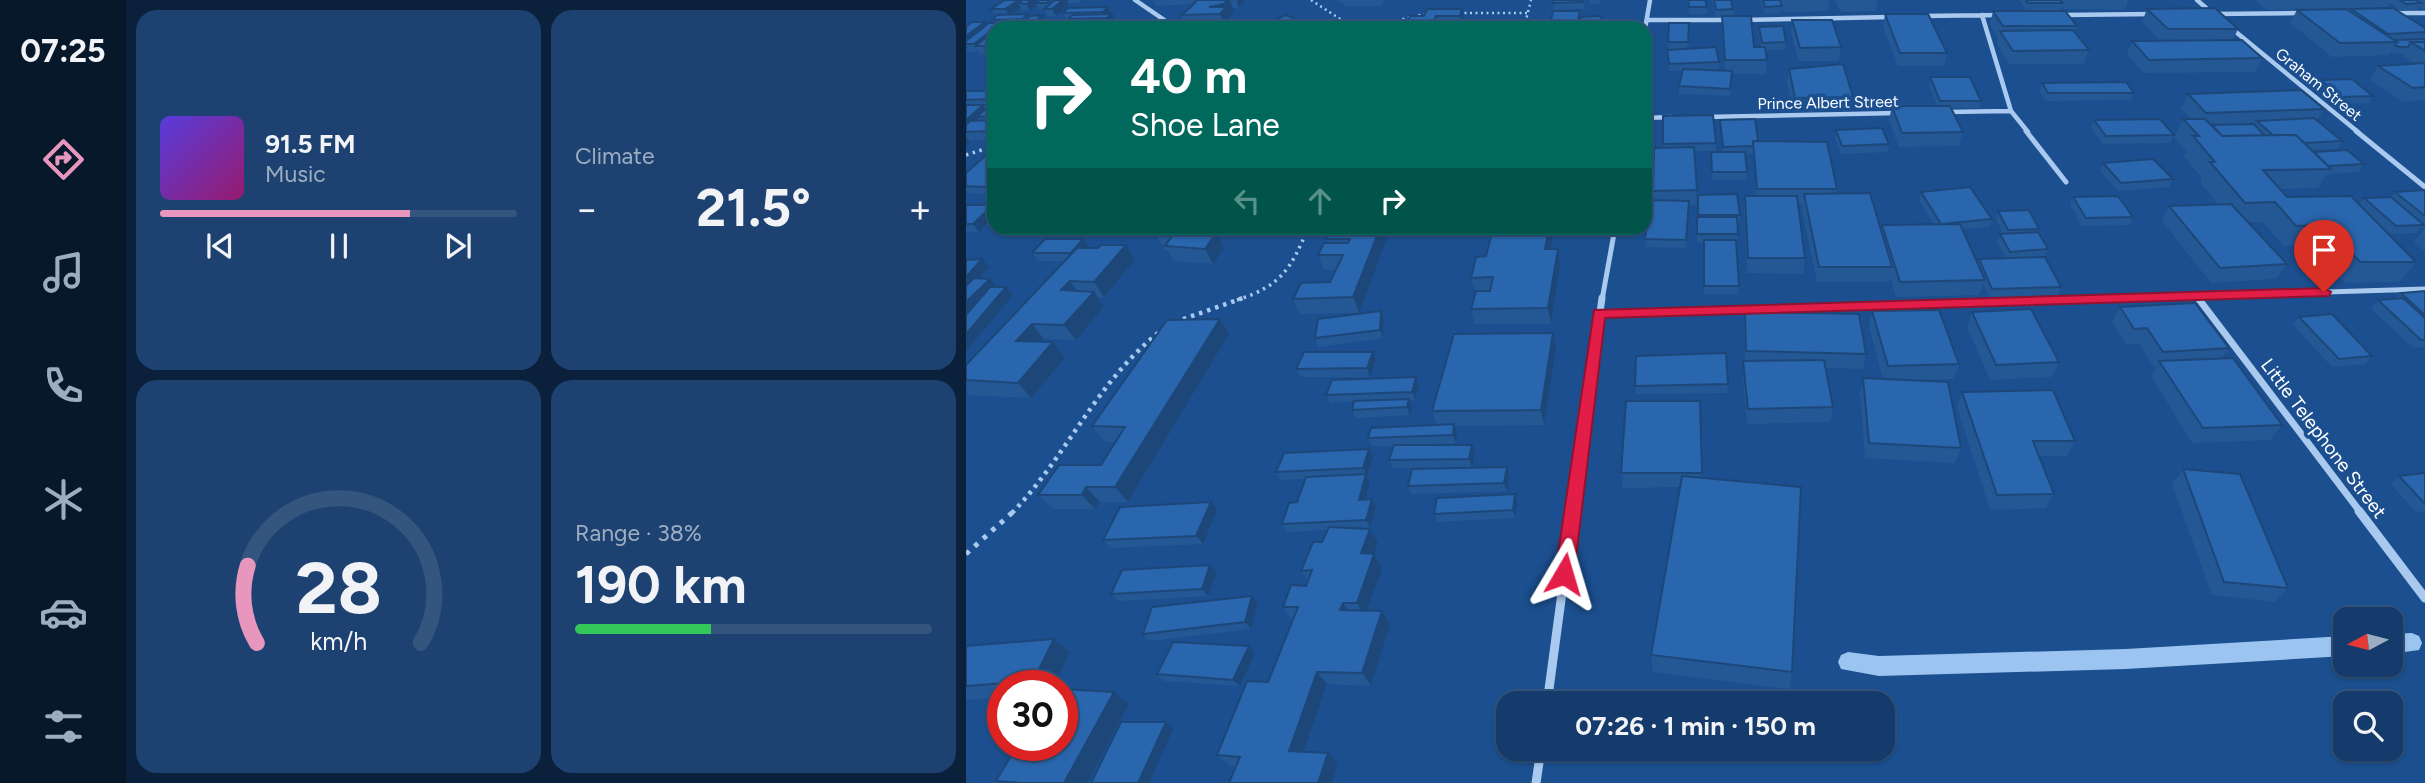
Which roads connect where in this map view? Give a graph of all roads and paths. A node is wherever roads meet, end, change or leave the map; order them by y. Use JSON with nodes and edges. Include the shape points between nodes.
{"nodes":[{"id":1,"x":1135,"y":0,"type":"edge"},
{"id":2,"x":1311,"y":0,"type":"edge"},
{"id":3,"x":1531,"y":0,"type":"edge"},
{"id":4,"x":1650,"y":0,"type":"edge"},
{"id":5,"x":2197,"y":0,"type":"edge"},
{"id":6,"x":1438,"y":13,"type":"edge"},
{"id":7,"x":1451,"y":13,"type":"edge"},
{"id":8,"x":1528,"y":13,"type":"junction"},
{"id":9,"x":2306,"y":13,"type":"edge"},
{"id":10,"x":2385,"y":13,"type":"edge"},
{"id":11,"x":2425,"y":13,"type":"edge"},
{"id":12,"x":2159,"y":14,"type":"edge"},
{"id":13,"x":2200,"y":14,"type":"edge"},
{"id":14,"x":2214,"y":14,"type":"junction"},
{"id":15,"x":1982,"y":15,"type":"junction"},
{"id":16,"x":2010,"y":15,"type":"edge"},
{"id":17,"x":2050,"y":15,"type":"edge"},
{"id":18,"x":1915,"y":16,"type":"edge"},
{"id":19,"x":1902,"y":17,"type":"edge"},
{"id":20,"x":1647,"y":20,"type":"joint"},
{"id":21,"x":1165,"y":21,"type":"edge"},
{"id":22,"x":1343,"y":21,"type":"edge"},
{"id":23,"x":1390,"y":21,"type":"edge"},
{"id":24,"x":1526,"y":21,"type":"edge"},
{"id":25,"x":2011,"y":111,"type":"junction"},
{"id":26,"x":1943,"y":112,"type":"edge"},
{"id":27,"x":1903,"y":113,"type":"edge"},
{"id":28,"x":1686,"y":117,"type":"edge"},
{"id":29,"x":1699,"y":117,"type":"edge"},
{"id":30,"x":1652,"y":118,"type":"edge"},
{"id":31,"x":987,"y":148,"type":"edge"},
{"id":32,"x":966,"y":155,"type":"edge"},
{"id":33,"x":2066,"y":182,"type":"dead end"},
{"id":34,"x":2425,"y":187,"type":"edge"},
{"id":35,"x":1305,"y":235,"type":"edge"},
{"id":36,"x":1614,"y":235,"type":"edge"},
{"id":37,"x":2425,"y":289,"type":"edge"},
{"id":38,"x":2197,"y":298,"type":"junction"},
{"id":39,"x":1599,"y":314,"type":"junction"},
{"id":40,"x":966,"y":554,"type":"edge"},
{"id":41,"x":2425,"y":598,"type":"edge"},
{"id":42,"x":1549,"y":691,"type":"edge"},
{"id":43,"x":1539,"y":761,"type":"edge"},
{"id":44,"x":1536,"y":783,"type":"edge"}],
"edges":[{"from":1,"to":21,"type":"street"},
{"from":2,"to":22,"type":"path"},
{"from":3,"to":8,"type":"path"},
{"from":4,"to":20,"type":"street"},
{"from":5,"to":14,"type":"street","name":"Graham Street"},
{"from":6,"to":23,"type":"path"},
{"from":7,"to":8,"type":"path"},
{"from":8,"to":24,"type":"path"},
{"from":9,"to":14,"type":"street"},
{"from":10,"to":11,"type":"street"},
{"from":12,"to":17,"type":"street"},
{"from":13,"to":14,"type":"street"},
{"from":14,"to":34,"type":"street","name":"Graham Street"},
{"from":15,"to":16,"type":"street"},
{"from":15,"to":18,"type":"street"},
{"from":15,"to":25,"type":"street"},
{"from":19,"to":20,"type":"street"},
{"from":25,"to":26,"type":"street"},
{"from":25,"to":33,"type":"street"},
{"from":27,"to":29,"type":"street","name":"Prince Albert Street"},
{"from":28,"to":30,"type":"street"},
{"from":31,"to":32,"type":"path"},
{"from":35,"to":40,"type":"path","via":[[1293,262],[1266,291],[1191,313],[1139,344],[1024,503]]},
{"from":36,"to":39,"type":"street"},
{"from":37,"to":38,"type":"street"},
{"from":38,"to":39,"type":"street"},
{"from":38,"to":41,"type":"street","name":"Little Telephone Street"},
{"from":39,"to":42,"type":"street"},
{"from":43,"to":44,"type":"street"}]}
